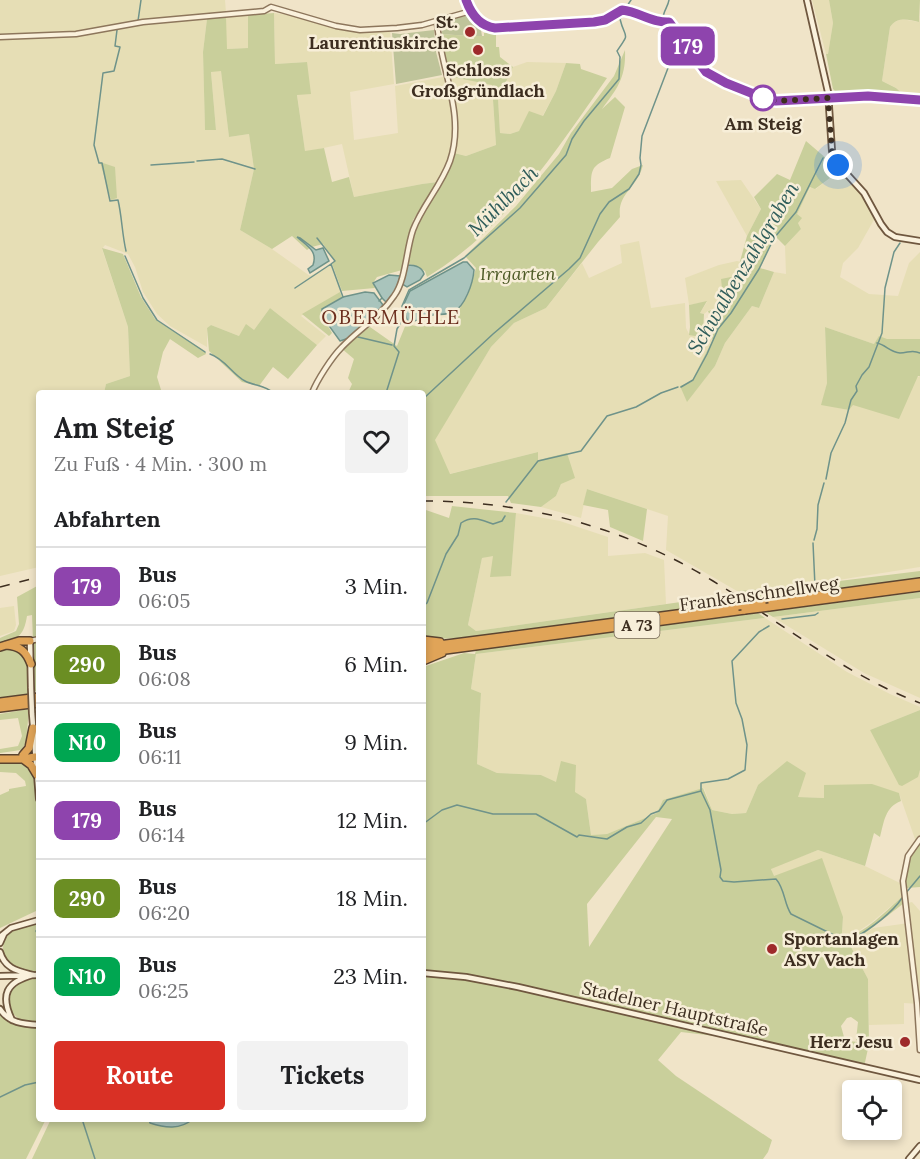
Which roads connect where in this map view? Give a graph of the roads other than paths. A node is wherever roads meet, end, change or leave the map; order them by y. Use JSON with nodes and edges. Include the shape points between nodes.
{"nodes":[{"id":1,"x":466,"y":0,"type":"edge"},
{"id":2,"x":807,"y":0,"type":"edge"},
{"id":3,"x":470,"y":8,"type":"junction"},
{"id":4,"x":437,"y":22,"type":"junction"},
{"id":5,"x":0,"y":36,"type":"edge"},
{"id":6,"x":828,"y":98,"type":"junction"},
{"id":7,"x":920,"y":100,"type":"edge"},
{"id":8,"x":920,"y":242,"type":"edge"},
{"id":9,"x":314,"y":390,"type":"edge"},
{"id":10,"x":920,"y":582,"type":"edge"},
{"id":11,"x":920,"y":587,"type":"edge"},
{"id":12,"x":766,"y":605,"type":"junction"},
{"id":13,"x":36,"y":640,"type":"edge"},
{"id":14,"x":426,"y":640,"type":"edge"},
{"id":15,"x":30,"y":642,"type":"junction"},
{"id":16,"x":457,"y":645,"type":"junction"},
{"id":17,"x":3,"y":646,"type":"edge"},
{"id":18,"x":17,"y":646,"type":"junction"},
{"id":19,"x":426,"y":647,"type":"edge"},
{"id":20,"x":426,"y":651,"type":"edge"},
{"id":21,"x":426,"y":660,"type":"edge"},
{"id":22,"x":31,"y":663,"type":"junction"},
{"id":23,"x":36,"y":697,"type":"edge"},
{"id":24,"x":0,"y":702,"type":"edge"},
{"id":25,"x":36,"y":703,"type":"edge"},
{"id":26,"x":0,"y":708,"type":"edge"},
{"id":27,"x":33,"y":728,"type":"junction"},
{"id":28,"x":35,"y":756,"type":"junction"},
{"id":29,"x":23,"y":757,"type":"junction"},
{"id":30,"x":0,"y":759,"type":"edge"},
{"id":31,"x":36,"y":766,"type":"edge"},
{"id":32,"x":36,"y":773,"type":"edge"},
{"id":33,"x":920,"y":839,"type":"edge"},
{"id":34,"x":36,"y":921,"type":"edge"},
{"id":35,"x":6,"y":932,"type":"junction"},
{"id":36,"x":0,"y":937,"type":"edge"},
{"id":37,"x":0,"y":943,"type":"edge"},
{"id":38,"x":0,"y":952,"type":"edge"},
{"id":39,"x":426,"y":973,"type":"edge"},
{"id":40,"x":36,"y":975,"type":"edge"},
{"id":41,"x":0,"y":976,"type":"edge"},
{"id":42,"x":0,"y":1009,"type":"edge"},
{"id":43,"x":12,"y":1020,"type":"junction"},
{"id":44,"x":36,"y":1024,"type":"edge"},
{"id":45,"x":920,"y":1050,"type":"edge"},
{"id":46,"x":920,"y":1080,"type":"edge"},
{"id":47,"x":920,"y":1146,"type":"edge"},
{"id":48,"x":909,"y":1159,"type":"edge"}],
"edges":[{"from":1,"to":3,"type":"street"},
{"from":2,"to":6,"type":"main road"},
{"from":3,"to":4,"type":"street"},
{"from":3,"to":6,"type":"street","via":[[483,24],[495,28],[594,22],[622,10],[636,13],[658,23],[668,22],[706,72],[726,83],[776,101]]},
{"from":4,"to":5,"type":"street","via":[[350,29],[271,7],[264,11],[143,22],[76,34]]},
{"from":4,"to":9,"type":"street","via":[[456,122],[448,165],[413,231],[395,296],[342,347]]},
{"from":6,"to":7,"type":"main road"},
{"from":6,"to":8,"type":"main road","via":[[838,165],[864,193],[891,234]]},
{"from":10,"to":12,"type":"highway","name":"Frankenschnellweg","number":"A 73"},
{"from":11,"to":12,"type":"highway","name":"Frankenschnellweg","number":"A 73"},
{"from":12,"to":16,"type":"highway","name":"Frankenschnellweg","number":"A 73","bridge":true},
{"from":13,"to":15,"type":"street"},
{"from":14,"to":16,"type":"highway"},
{"from":15,"to":17,"type":"highway"},
{"from":15,"to":18,"type":"highway"},
{"from":15,"to":22,"type":"main road"},
{"from":16,"to":19,"type":"highway","name":"Frankenschnellweg","number":"A 73"},
{"from":16,"to":20,"type":"highway","name":"Frankenschnellweg","number":"A 73"},
{"from":16,"to":21,"type":"highway"},
{"from":17,"to":18,"type":"highway"},
{"from":18,"to":22,"type":"highway"},
{"from":22,"to":27,"type":"main road","bridge":true},
{"from":23,"to":24,"type":"highway"},
{"from":25,"to":26,"type":"highway"},
{"from":27,"to":28,"type":"main road"},
{"from":27,"to":29,"type":"highway"},
{"from":28,"to":29,"type":"highway"},
{"from":28,"to":31,"type":"main road"},
{"from":29,"to":30,"type":"highway"},
{"from":29,"to":32,"type":"highway"},
{"from":33,"to":45,"type":"street","via":[[903,874]]},
{"from":34,"to":35,"type":"main road"},
{"from":35,"to":36,"type":"main road"},
{"from":35,"to":37,"type":"main road"},
{"from":38,"to":40,"type":"main road","via":[[8,966]]},
{"from":39,"to":46,"type":"main road","name":"Stadelner Hauptstraße","via":[[529,989]]},
{"from":40,"to":41,"type":"main road"},
{"from":40,"to":43,"type":"main road","via":[[17,980],[6,991],[5,1007]]},
{"from":42,"to":43,"type":"main road"},
{"from":43,"to":44,"type":"main road"},
{"from":47,"to":48,"type":"main road"}]}
